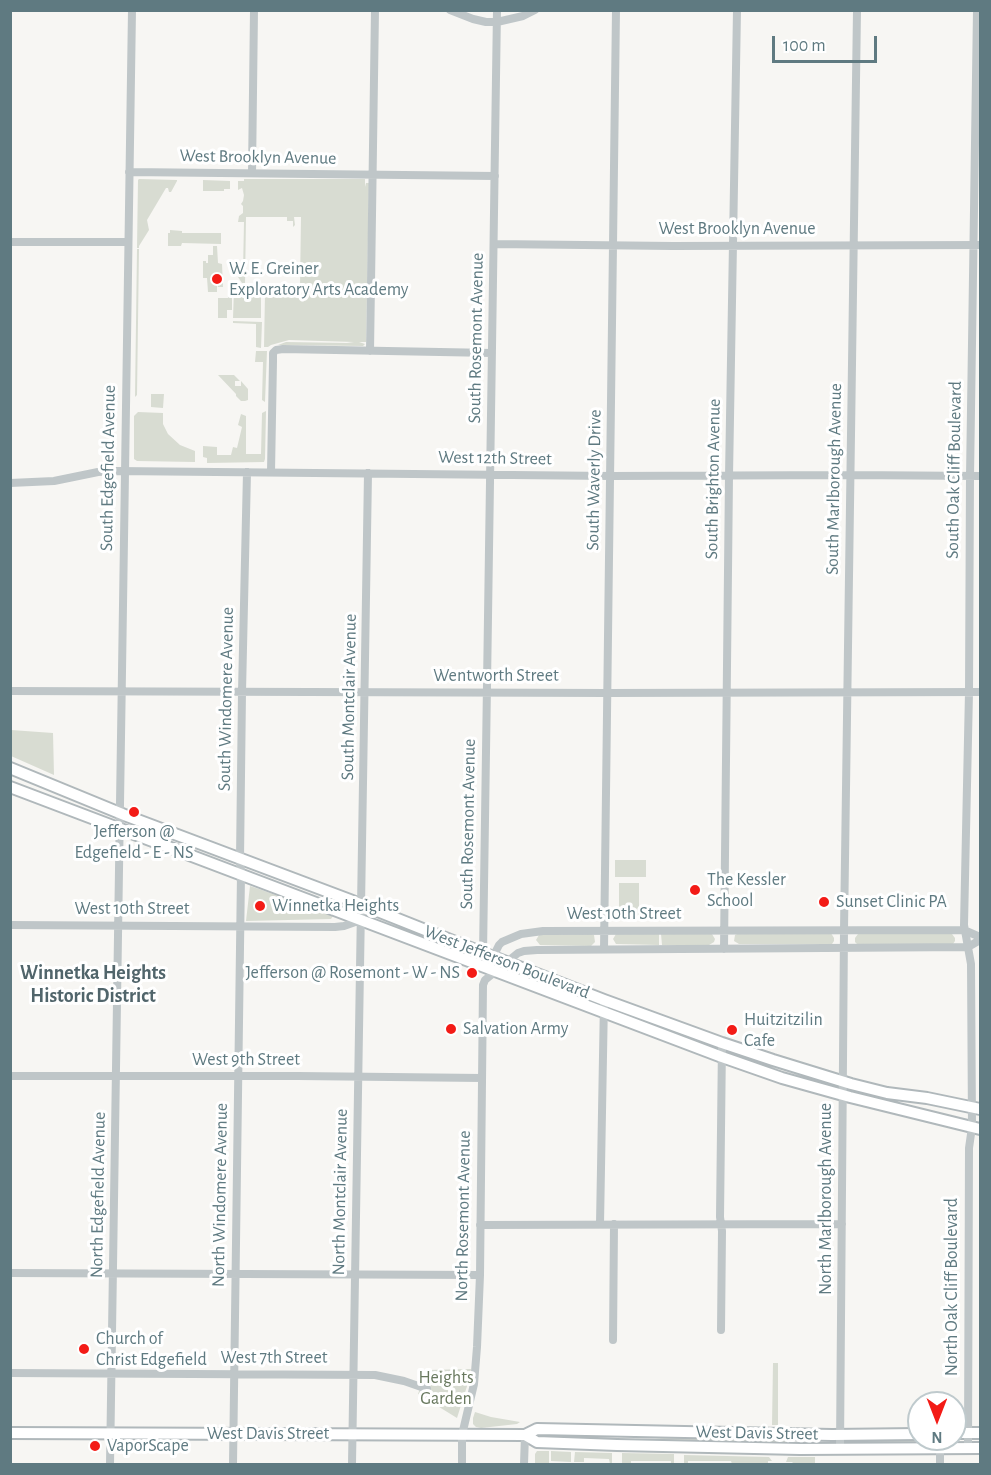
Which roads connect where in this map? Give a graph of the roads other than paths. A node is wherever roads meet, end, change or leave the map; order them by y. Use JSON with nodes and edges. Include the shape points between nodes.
{"nodes":[{"id":1,"x":132,"y":10,"type":"edge"},
{"id":2,"x":254,"y":10,"type":"edge"},
{"id":3,"x":375,"y":10,"type":"edge"},
{"id":4,"x":450,"y":10,"type":"edge"},
{"id":5,"x":497,"y":10,"type":"edge"},
{"id":6,"x":536,"y":10,"type":"edge"},
{"id":7,"x":616,"y":10,"type":"edge"},
{"id":8,"x":737,"y":10,"type":"edge"},
{"id":9,"x":857,"y":10,"type":"edge"},
{"id":10,"x":977,"y":10,"type":"edge"},
{"id":11,"x":497,"y":22,"type":"junction"},
{"id":12,"x":129,"y":172,"type":"junction"},
{"id":13,"x":252,"y":173,"type":"junction"},
{"id":14,"x":374,"y":175,"type":"junction"},
{"id":15,"x":495,"y":176,"type":"junction"},
{"id":16,"x":10,"y":242,"type":"edge"},
{"id":17,"x":127,"y":242,"type":"junction"},
{"id":18,"x":494,"y":244,"type":"junction"},
{"id":19,"x":854,"y":244,"type":"junction"},
{"id":20,"x":977,"y":244,"type":"edge"},
{"id":21,"x":613,"y":245,"type":"junction"},
{"id":22,"x":733,"y":245,"type":"junction"},
{"id":23,"x":370,"y":351,"type":"junction"},
{"id":24,"x":492,"y":353,"type":"junction"},
{"id":25,"x":976,"y":353,"type":"edge"},
{"id":26,"x":124,"y":471,"type":"junction"},
{"id":27,"x":247,"y":472,"type":"junction"},
{"id":28,"x":271,"y":472,"type":"junction"},
{"id":29,"x":368,"y":473,"type":"junction"},
{"id":30,"x":490,"y":475,"type":"junction"},
{"id":31,"x":850,"y":475,"type":"junction"},
{"id":32,"x":611,"y":476,"type":"junction"},
{"id":33,"x":729,"y":476,"type":"junction"},
{"id":34,"x":970,"y":476,"type":"junction"},
{"id":35,"x":981,"y":476,"type":"edge"},
{"id":36,"x":10,"y":483,"type":"edge"},
{"id":37,"x":10,"y":691,"type":"edge"},
{"id":38,"x":122,"y":691,"type":"junction"},
{"id":39,"x":242,"y":692,"type":"junction"},
{"id":40,"x":365,"y":692,"type":"junction"},
{"id":41,"x":487,"y":692,"type":"junction"},
{"id":42,"x":848,"y":692,"type":"junction"},
{"id":43,"x":969,"y":692,"type":"junction"},
{"id":44,"x":981,"y":692,"type":"edge"},
{"id":45,"x":607,"y":693,"type":"junction"},
{"id":46,"x":727,"y":693,"type":"junction"},
{"id":47,"x":10,"y":768,"type":"edge"},
{"id":48,"x":10,"y":774,"type":"edge"},
{"id":49,"x":52,"y":785,"type":"junction"},
{"id":50,"x":10,"y":787,"type":"edge"},
{"id":51,"x":119,"y":813,"type":"junction"},
{"id":52,"x":119,"y":828,"type":"junction"},
{"id":53,"x":240,"y":859,"type":"junction"},
{"id":54,"x":241,"y":873,"type":"junction"},
{"id":55,"x":362,"y":905,"type":"junction"},
{"id":56,"x":361,"y":920,"type":"junction"},
{"id":57,"x":10,"y":925,"type":"edge"},
{"id":58,"x":119,"y":926,"type":"junction"},
{"id":59,"x":240,"y":927,"type":"junction"},
{"id":60,"x":724,"y":930,"type":"junction"},
{"id":61,"x":844,"y":930,"type":"junction"},
{"id":62,"x":964,"y":930,"type":"junction"},
{"id":63,"x":604,"y":931,"type":"junction"},
{"id":64,"x":981,"y":938,"type":"edge"},
{"id":65,"x":968,"y":947,"type":"junction"},
{"id":66,"x":844,"y":948,"type":"junction"},
{"id":67,"x":604,"y":949,"type":"junction"},
{"id":68,"x":724,"y":949,"type":"junction"},
{"id":69,"x":488,"y":955,"type":"junction"},
{"id":70,"x":506,"y":962,"type":"junction"},
{"id":71,"x":495,"y":971,"type":"junction"},
{"id":72,"x":604,"y":1000,"type":"junction"},
{"id":73,"x":603,"y":1013,"type":"junction"},
{"id":74,"x":722,"y":1043,"type":"junction"},
{"id":75,"x":722,"y":1057,"type":"junction"},
{"id":76,"x":10,"y":1076,"type":"edge"},
{"id":77,"x":116,"y":1076,"type":"junction"},
{"id":78,"x":238,"y":1076,"type":"junction"},
{"id":79,"x":359,"y":1077,"type":"junction"},
{"id":80,"x":482,"y":1078,"type":"junction"},
{"id":81,"x":843,"y":1081,"type":"junction"},
{"id":82,"x":843,"y":1095,"type":"junction"},
{"id":83,"x":977,"y":1109,"type":"edge"},
{"id":84,"x":976,"y":1128,"type":"edge"},
{"id":85,"x":600,"y":1224,"type":"junction"},
{"id":86,"x":615,"y":1224,"type":"junction"},
{"id":87,"x":722,"y":1224,"type":"junction"},
{"id":88,"x":842,"y":1224,"type":"junction"},
{"id":89,"x":480,"y":1225,"type":"junction"},
{"id":90,"x":10,"y":1273,"type":"edge"},
{"id":91,"x":113,"y":1274,"type":"junction"},
{"id":92,"x":236,"y":1274,"type":"junction"},
{"id":93,"x":356,"y":1274,"type":"junction"},
{"id":94,"x":480,"y":1275,"type":"junction"},
{"id":95,"x":721,"y":1330,"type":"dead end"},
{"id":96,"x":613,"y":1340,"type":"dead end"},
{"id":97,"x":10,"y":1373,"type":"edge"},
{"id":98,"x":111,"y":1374,"type":"junction"},
{"id":99,"x":354,"y":1374,"type":"junction"},
{"id":100,"x":234,"y":1375,"type":"junction"},
{"id":101,"x":427,"y":1389,"type":"dead end"},
{"id":102,"x":10,"y":1433,"type":"edge"},
{"id":103,"x":968,"y":1433,"type":"junction"},
{"id":104,"x":981,"y":1433,"type":"edge"},
{"id":105,"x":110,"y":1434,"type":"junction"},
{"id":106,"x":352,"y":1434,"type":"junction"},
{"id":107,"x":907,"y":1434,"type":"edge"},
{"id":108,"x":234,"y":1435,"type":"junction"},
{"id":109,"x":462,"y":1435,"type":"junction"},
{"id":110,"x":525,"y":1435,"type":"junction"},
{"id":111,"x":840,"y":1435,"type":"junction"},
{"id":112,"x":907,"y":1446,"type":"edge"},
{"id":113,"x":968,"y":1448,"type":"joint"},
{"id":114,"x":981,"y":1448,"type":"edge"},
{"id":115,"x":840,"y":1449,"type":"junction"},
{"id":116,"x":110,"y":1464,"type":"edge"},
{"id":117,"x":233,"y":1464,"type":"edge"},
{"id":118,"x":352,"y":1464,"type":"edge"},
{"id":119,"x":462,"y":1464,"type":"edge"},
{"id":120,"x":524,"y":1464,"type":"edge"}],
"edges":[{"from":1,"to":12,"type":"street","name":"South Edgefield Avenue"},
{"from":2,"to":13,"type":"street"},
{"from":3,"to":14,"type":"street"},
{"from":4,"to":11,"type":"street","via":[[472,19]]},
{"from":5,"to":11,"type":"street","name":"South Rosemont Avenue"},
{"from":6,"to":11,"type":"street"},
{"from":7,"to":21,"type":"street","name":"South Waverly Drive"},
{"from":8,"to":22,"type":"street","name":"South Brighton Avenue"},
{"from":9,"to":19,"type":"street","name":"South Marlborough Avenue"},
{"from":10,"to":20,"type":"street","name":"South Oak Cliff Boulevard"},
{"from":11,"to":15,"type":"street","name":"South Rosemont Avenue"},
{"from":12,"to":13,"type":"street","name":"West Brooklyn Avenue"},
{"from":12,"to":17,"type":"street","name":"South Edgefield Avenue"},
{"from":13,"to":14,"type":"street","name":"West Brooklyn Avenue"},
{"from":14,"to":15,"type":"street","name":"West Brooklyn Avenue"},
{"from":14,"to":23,"type":"street"},
{"from":15,"to":18,"type":"street","name":"South Rosemont Avenue"},
{"from":16,"to":17,"type":"street"},
{"from":17,"to":26,"type":"street","name":"South Edgefield Avenue"},
{"from":18,"to":21,"type":"street","name":"West Brooklyn Avenue"},
{"from":18,"to":24,"type":"street","name":"South Rosemont Avenue"},
{"from":19,"to":20,"type":"street","name":"West Brooklyn Avenue"},
{"from":19,"to":22,"type":"street","name":"West Brooklyn Avenue"},
{"from":19,"to":31,"type":"street","name":"South Marlborough Avenue"},
{"from":20,"to":25,"type":"street","name":"South Oak Cliff Boulevard"},
{"from":21,"to":22,"type":"street","name":"West Brooklyn Avenue"},
{"from":21,"to":32,"type":"street","name":"South Waverly Drive"},
{"from":22,"to":33,"type":"street","name":"South Brighton Avenue"},
{"from":23,"to":24,"type":"street"},
{"from":23,"to":28,"type":"street","via":[[283,349],[273,353]]},
{"from":24,"to":30,"type":"street","name":"South Rosemont Avenue"},
{"from":25,"to":34,"type":"street","name":"South Oak Cliff Boulevard"},
{"from":26,"to":27,"type":"street","name":"West 12th Street"},
{"from":26,"to":36,"type":"street","name":"West 12th Street"},
{"from":26,"to":38,"type":"street","name":"South Edgefield Avenue"},
{"from":27,"to":28,"type":"street","name":"West 12th Street"},
{"from":27,"to":39,"type":"street","name":"South Windomere Avenue"},
{"from":28,"to":29,"type":"street","name":"West 12th Street"},
{"from":29,"to":30,"type":"street","name":"West 12th Street"},
{"from":29,"to":40,"type":"street","name":"South Montclair Avenue"},
{"from":30,"to":32,"type":"street","name":"West 12th Street"},
{"from":30,"to":41,"type":"street","name":"South Rosemont Avenue"},
{"from":31,"to":33,"type":"street","name":"West 12th Street"},
{"from":31,"to":34,"type":"street","name":"West 12th Street"},
{"from":31,"to":42,"type":"street","name":"South Marlborough Avenue"},
{"from":32,"to":33,"type":"street","name":"West 12th Street"},
{"from":32,"to":45,"type":"street","name":"South Waverly Drive"},
{"from":33,"to":46,"type":"street","name":"South Brighton Avenue"},
{"from":34,"to":35,"type":"street","name":"West 12th Street"},
{"from":34,"to":43,"type":"street","name":"South Oak Cliff Boulevard"},
{"from":37,"to":38,"type":"street","name":"Wentworth Street"},
{"from":38,"to":39,"type":"street","name":"Wentworth Street"},
{"from":38,"to":51,"type":"street","name":"South Edgefield Avenue"},
{"from":39,"to":40,"type":"street","name":"Wentworth Street"},
{"from":39,"to":53,"type":"street","name":"South Windomere Avenue"},
{"from":40,"to":41,"type":"street","name":"Wentworth Street"},
{"from":40,"to":55,"type":"street","name":"South Montclair Avenue"},
{"from":41,"to":45,"type":"street","name":"Wentworth Street"},
{"from":41,"to":69,"type":"street","name":"South Rosemont Avenue"},
{"from":42,"to":43,"type":"street","name":"Wentworth Street"},
{"from":42,"to":46,"type":"street","name":"Wentworth Street"},
{"from":42,"to":61,"type":"street","name":"South Marlborough Avenue"},
{"from":43,"to":44,"type":"street","name":"Wentworth Street"},
{"from":43,"to":62,"type":"street","name":"South Oak Cliff Boulevard"},
{"from":45,"to":46,"type":"street","name":"Wentworth Street"},
{"from":45,"to":63,"type":"street","name":"South Waverly Drive"},
{"from":46,"to":60,"type":"street","name":"South Brighton Avenue"},
{"from":47,"to":49,"type":"main road","name":"West Jefferson Boulevard"},
{"from":48,"to":49,"type":"main road"},
{"from":49,"to":51,"type":"main road","name":"West Jefferson Boulevard"},
{"from":50,"to":52,"type":"main road","name":"West Jefferson Boulevard"},
{"from":51,"to":52,"type":"street","name":"South Edgefield Avenue"},
{"from":51,"to":53,"type":"main road","name":"West Jefferson Boulevard"},
{"from":52,"to":54,"type":"main road","name":"West Jefferson Boulevard"},
{"from":52,"to":58,"type":"street","name":"South Edgefield Avenue"},
{"from":53,"to":54,"type":"street","name":"South Windomere Avenue"},
{"from":53,"to":55,"type":"main road","name":"West Jefferson Boulevard"},
{"from":54,"to":56,"type":"main road","name":"West Jefferson Boulevard"},
{"from":54,"to":59,"type":"street","name":"South Windomere Avenue"},
{"from":55,"to":56,"type":"street","name":"South Montclair Avenue"},
{"from":55,"to":69,"type":"main road","name":"West Jefferson Boulevard"},
{"from":56,"to":59,"type":"street","name":"West 10th Street","via":[[344,926]]},
{"from":56,"to":71,"type":"main road","name":"West Jefferson Boulevard"},
{"from":56,"to":79,"type":"street","name":"North Montclair Avenue"},
{"from":57,"to":58,"type":"street","name":"West 10th Street"},
{"from":58,"to":59,"type":"street","name":"West 10th Street"},
{"from":58,"to":77,"type":"street","name":"North Edgefield Avenue"},
{"from":59,"to":78,"type":"street","name":"North Windomere Avenue"},
{"from":60,"to":61,"type":"street","name":"West 10th Street"},
{"from":60,"to":63,"type":"street","name":"West 10th Street"},
{"from":60,"to":68,"type":"street","name":"South Brighton Avenue"},
{"from":61,"to":62,"type":"street","name":"West 10th Street"},
{"from":61,"to":66,"type":"street","name":"South Marlborough Avenue"},
{"from":62,"to":64,"type":"street","name":"West 10th Street"},
{"from":62,"to":65,"type":"street","name":"North Oak Cliff Boulevard"},
{"from":63,"to":67,"type":"street","name":"South Waverly Drive"},
{"from":63,"to":69,"type":"street","name":"West 10th Street","via":[[521,934],[502,942]]},
{"from":64,"to":65,"type":"street","name":"West 10th Street"},
{"from":65,"to":66,"type":"street","name":"West 10th Street"},
{"from":65,"to":83,"type":"street","name":"North Oak Cliff Boulevard"},
{"from":66,"to":68,"type":"street","name":"West 10th Street"},
{"from":66,"to":81,"type":"street","name":"North Marlborough Avenue"},
{"from":67,"to":68,"type":"street","name":"West 10th Street"},
{"from":67,"to":70,"type":"street","name":"West 10th Street","via":[[524,951]]},
{"from":69,"to":70,"type":"main road","name":"West Jefferson Boulevard"},
{"from":70,"to":71,"type":"street","name":"West 10th Street"},
{"from":70,"to":72,"type":"main road","name":"West Jefferson Boulevard"},
{"from":71,"to":73,"type":"main road","name":"West Jefferson Boulevard"},
{"from":71,"to":80,"type":"street","name":"North Rosemont Avenue","via":[[483,985]]},
{"from":72,"to":73,"type":"street"},
{"from":72,"to":74,"type":"main road","name":"West Jefferson Boulevard"},
{"from":73,"to":75,"type":"main road","name":"West Jefferson Boulevard"},
{"from":73,"to":85,"type":"street"},
{"from":74,"to":75,"type":"street"},
{"from":74,"to":81,"type":"main road","name":"West Jefferson Boulevard"},
{"from":75,"to":82,"type":"main road","name":"West Jefferson Boulevard"},
{"from":75,"to":87,"type":"street"},
{"from":76,"to":77,"type":"street","name":"West 9th Street"},
{"from":77,"to":78,"type":"street","name":"West 9th Street"},
{"from":77,"to":91,"type":"street","name":"North Edgefield Avenue"},
{"from":78,"to":79,"type":"street","name":"West 9th Street"},
{"from":78,"to":92,"type":"street","name":"North Windomere Avenue"},
{"from":79,"to":80,"type":"street","name":"West 9th Street"},
{"from":79,"to":93,"type":"street","name":"North Montclair Avenue"},
{"from":80,"to":89,"type":"street","name":"North Rosemont Avenue"},
{"from":81,"to":82,"type":"street","name":"North Marlborough Avenue"},
{"from":81,"to":83,"type":"main road","name":"West Jefferson Boulevard"},
{"from":82,"to":84,"type":"main road","name":"West Jefferson Boulevard"},
{"from":82,"to":88,"type":"street","name":"North Marlborough Avenue"},
{"from":83,"to":84,"type":"street","name":"North Oak Cliff Boulevard"},
{"from":84,"to":103,"type":"street","name":"North Oak Cliff Boulevard","via":[[969,1148]]},
{"from":85,"to":86,"type":"street"},
{"from":85,"to":89,"type":"street"},
{"from":86,"to":87,"type":"street"},
{"from":86,"to":96,"type":"street"},
{"from":87,"to":88,"type":"street"},
{"from":87,"to":95,"type":"street"},
{"from":88,"to":111,"type":"street","name":"North Marlborough Avenue"},
{"from":89,"to":94,"type":"street","name":"North Rosemont Avenue"},
{"from":90,"to":91,"type":"street"},
{"from":91,"to":92,"type":"street"},
{"from":91,"to":98,"type":"street","name":"North Edgefield Avenue"},
{"from":92,"to":93,"type":"street"},
{"from":92,"to":100,"type":"street","name":"North Windomere Avenue"},
{"from":93,"to":94,"type":"street"},
{"from":93,"to":99,"type":"street","name":"North Montclair Avenue"},
{"from":94,"to":109,"type":"street","name":"North Rosemont Avenue","via":[[476,1374]]},
{"from":97,"to":98,"type":"street","name":"West 7th Street"},
{"from":98,"to":100,"type":"street","name":"West 7th Street"},
{"from":98,"to":105,"type":"street","name":"North Edgefield Avenue"},
{"from":99,"to":100,"type":"street","name":"West 7th Street"},
{"from":99,"to":101,"type":"street","name":"West 7th Street","via":[[391,1377]]},
{"from":99,"to":106,"type":"street","name":"North Montclair Avenue"},
{"from":100,"to":108,"type":"street","name":"North Windomere Avenue"},
{"from":102,"to":105,"type":"main road","name":"West Davis Street"},
{"from":103,"to":104,"type":"main road"},
{"from":103,"to":113,"type":"street","name":"North Oak Cliff Boulevard"},
{"from":105,"to":108,"type":"main road","name":"West Davis Street"},
{"from":105,"to":116,"type":"street","name":"North Edgefield Avenue"},
{"from":106,"to":108,"type":"main road","name":"West Davis Street"},
{"from":106,"to":109,"type":"main road","name":"West Davis Street"},
{"from":106,"to":118,"type":"street","name":"North Montclair Avenue"},
{"from":107,"to":111,"type":"main road","name":"West Davis Street"},
{"from":108,"to":117,"type":"street","name":"North Windomere Avenue"},
{"from":109,"to":110,"type":"main road","name":"West Davis Street"},
{"from":109,"to":119,"type":"street","name":"North Rosemont Avenue"},
{"from":110,"to":111,"type":"main road","name":"West Davis Street","via":[[537,1430]]},
{"from":110,"to":115,"type":"main road","name":"West Davis Street","via":[[537,1442]]},
{"from":110,"to":120,"type":"street"},
{"from":111,"to":115,"type":"street","name":"North Marlborough Avenue"},
{"from":112,"to":115,"type":"main road","name":"West Davis Street"},
{"from":113,"to":114,"type":"main road","name":"West Davis Street"}]}
